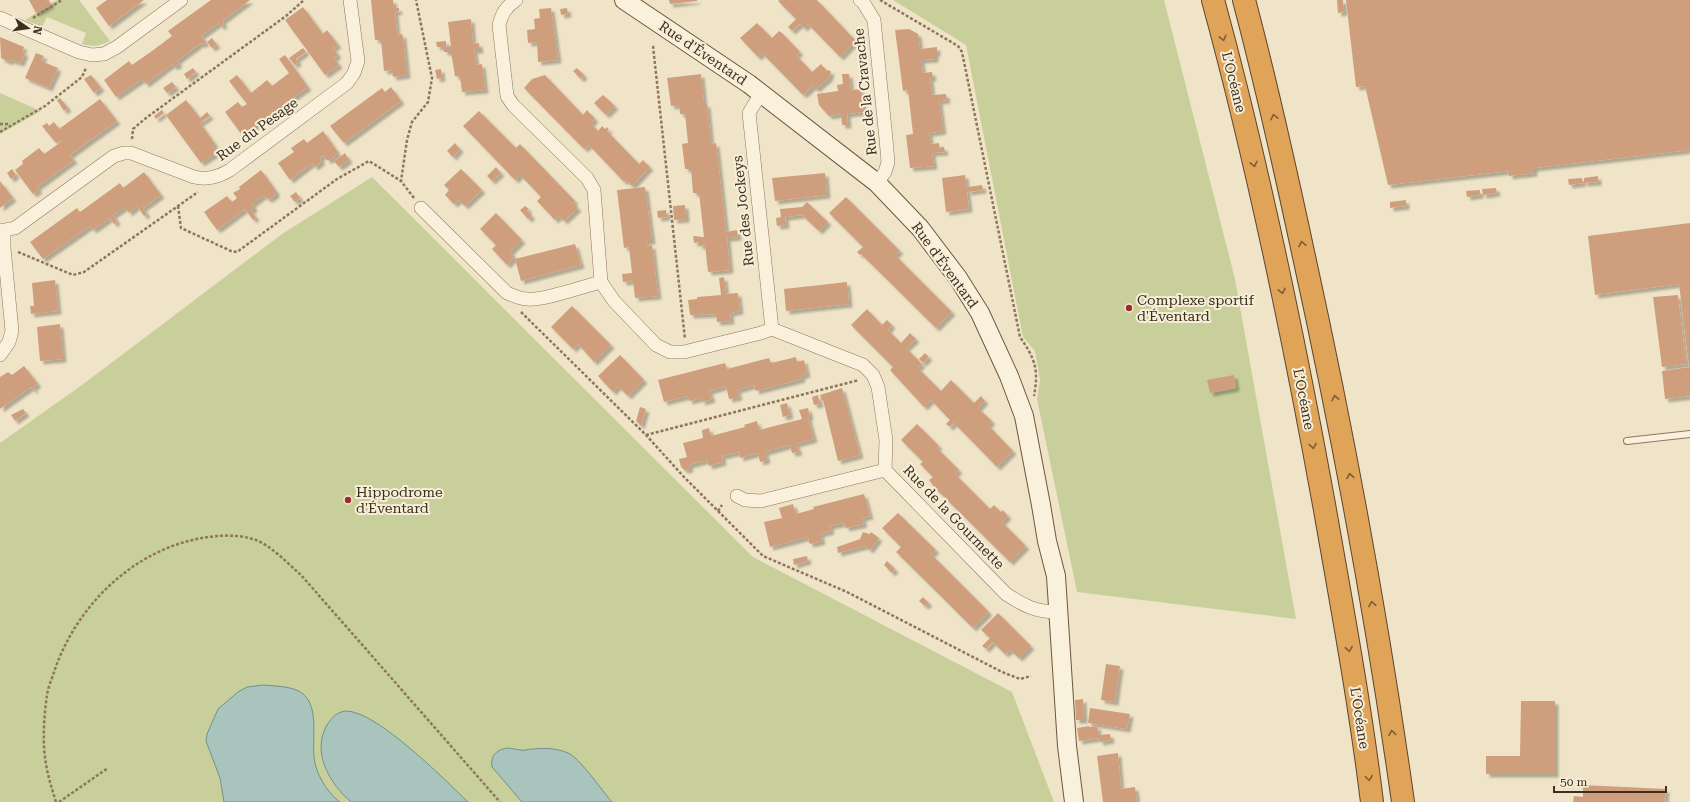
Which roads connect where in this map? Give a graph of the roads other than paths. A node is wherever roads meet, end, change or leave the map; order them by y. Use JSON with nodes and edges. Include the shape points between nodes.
{"nodes":[{"id":1,"x":180,"y":0,"type":"edge"},
{"id":2,"x":350,"y":0,"type":"edge"},
{"id":3,"x":516,"y":0,"type":"edge"},
{"id":4,"x":624,"y":0,"type":"edge"},
{"id":5,"x":860,"y":0,"type":"edge"},
{"id":6,"x":1214,"y":0,"type":"edge"},
{"id":7,"x":1244,"y":0,"type":"edge"},
{"id":8,"x":0,"y":18,"type":"edge"},
{"id":9,"x":761,"y":93,"type":"junction"},
{"id":10,"x":877,"y":183,"type":"junction"},
{"id":11,"x":421,"y":208,"type":"road end"},
{"id":12,"x":2,"y":231,"type":"edge"},
{"id":13,"x":601,"y":282,"type":"junction"},
{"id":14,"x":772,"y":329,"type":"junction"},
{"id":15,"x":0,"y":354,"type":"edge"},
{"id":16,"x":1690,"y":434,"type":"edge"},
{"id":17,"x":1627,"y":441,"type":"dead end"},
{"id":18,"x":885,"y":470,"type":"junction"},
{"id":19,"x":737,"y":496,"type":"dead end"},
{"id":20,"x":1058,"y":612,"type":"junction"},
{"id":21,"x":1074,"y":802,"type":"edge"},
{"id":22,"x":1372,"y":802,"type":"edge"},
{"id":23,"x":1403,"y":802,"type":"edge"}],
"edges":[{"from":1,"to":8,"type":"street","via":[[104,54],[79,52]]},
{"from":2,"to":12,"type":"street","name":"Rue du Pesage","via":[[358,61],[347,83],[230,170],[210,178],[194,177],[131,153],[124,153],[114,156],[15,228]]},
{"from":3,"to":13,"type":"street","via":[[508,5],[499,25],[507,96],[587,178],[594,190]]},
{"from":4,"to":9,"type":"street","name":"Rue d'Éventard"},
{"from":5,"to":10,"type":"street","name":"Rue de la Cravache","via":[[874,20],[886,139],[888,162]]},
{"from":6,"to":22,"type":"highway","name":"L’Océane","one_way":true,"via":[[1264,206],[1309,425],[1340,597]]},
{"from":23,"to":7,"type":"highway","one_way":true,"via":[[1363,550],[1342,437],[1272,110]]},
{"from":9,"to":10,"type":"street","name":"Rue d'Éventard"},
{"from":9,"to":14,"type":"street","name":"Rue des Jockeys","via":[[749,113]]},
{"from":10,"to":20,"type":"street","name":"Rue d'Éventard","via":[[920,228],[958,278],[980,313],[1009,376],[1024,416],[1056,576]]},
{"from":11,"to":13,"type":"street","via":[[507,292],[518,298],[543,298]]},
{"from":12,"to":15,"type":"street","via":[[12,331],[9,342]]},
{"from":13,"to":14,"type":"street","via":[[614,301],[656,345],[670,352],[684,352]]},
{"from":14,"to":18,"type":"street","name":"Rue de la Gourmette","via":[[830,350],[862,365],[874,375],[886,440]]},
{"from":16,"to":17,"type":"lane"},
{"from":18,"to":19,"type":"street","via":[[762,501],[745,500]]},
{"from":18,"to":20,"type":"street","name":"Rue de la Gourmette","via":[[1006,594],[1028,608]]},
{"from":20,"to":21,"type":"street","name":"Rue d'Éventard","via":[[1067,746]]}]}
